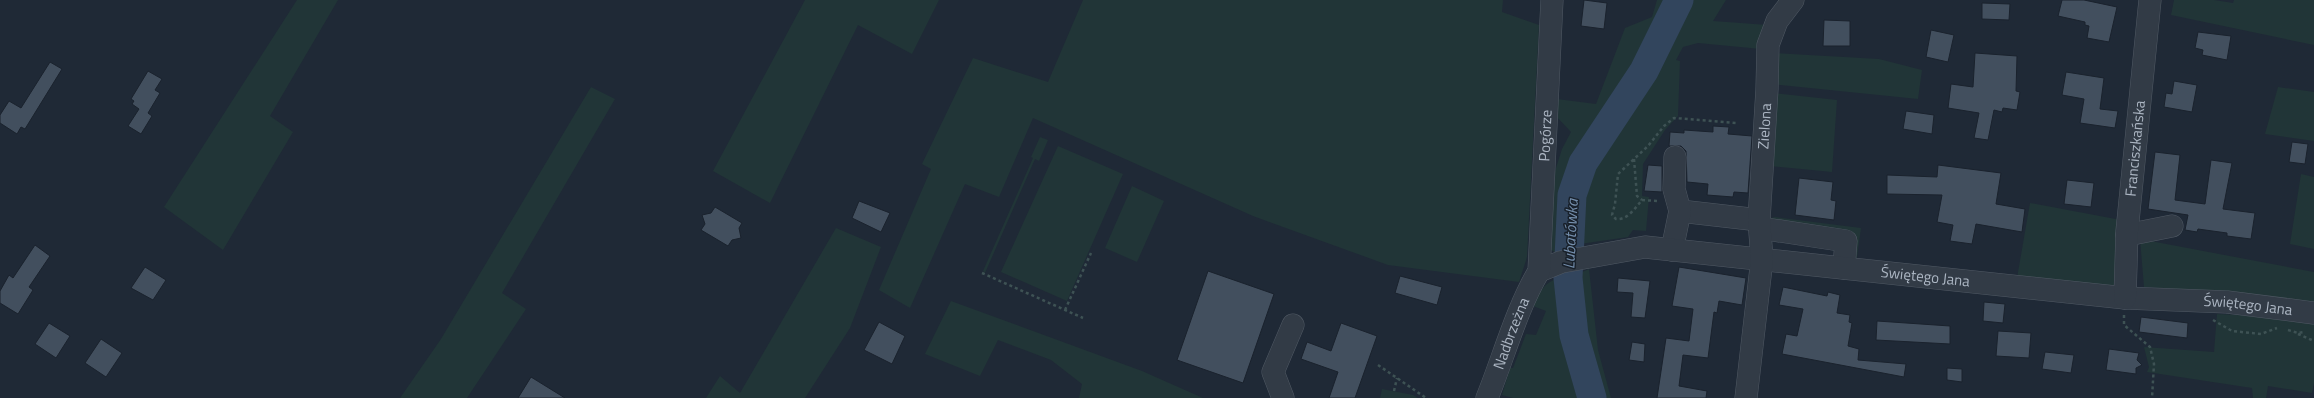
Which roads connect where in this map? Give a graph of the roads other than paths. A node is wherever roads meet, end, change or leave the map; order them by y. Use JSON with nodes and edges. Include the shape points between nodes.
{"nodes":[{"id":1,"x":1552,"y":0,"type":"edge"},
{"id":2,"x":1793,"y":0,"type":"edge"},
{"id":3,"x":2150,"y":0,"type":"edge"},
{"id":4,"x":1675,"y":157,"type":"dead end"},
{"id":5,"x":1680,"y":211,"type":"junction"},
{"id":6,"x":1759,"y":224,"type":"junction"},
{"id":7,"x":2172,"y":226,"type":"dead end"},
{"id":8,"x":2127,"y":235,"type":"junction"},
{"id":9,"x":1672,"y":250,"type":"junction"},
{"id":10,"x":1762,"y":259,"type":"junction"},
{"id":11,"x":1844,"y":268,"type":"junction"},
{"id":12,"x":1539,"y":271,"type":"junction"},
{"id":13,"x":2125,"y":298,"type":"junction"},
{"id":14,"x":2311,"y":322,"type":"edge"},
{"id":15,"x":1293,"y":326,"type":"dead end"},
{"id":16,"x":1283,"y":398,"type":"edge"},
{"id":17,"x":1487,"y":398,"type":"edge"},
{"id":18,"x":1746,"y":398,"type":"edge"}],
"edges":[{"from":1,"to":12,"type":"street","name":"Pogórze"},
{"from":2,"to":6,"type":"street","name":"Zielona","via":[[1777,21],[1768,45]]},
{"from":3,"to":8,"type":"street","name":"Franciszkańska"},
{"from":4,"to":5,"type":"street","via":[[1674,189]]},
{"from":5,"to":6,"type":"street"},
{"from":5,"to":9,"type":"street"},
{"from":6,"to":10,"type":"street","name":"Zielona"},
{"from":6,"to":11,"type":"street","via":[[1846,241]]},
{"from":7,"to":8,"type":"street"},
{"from":8,"to":13,"type":"street","name":"Franciszkańska"},
{"from":9,"to":10,"type":"street","name":"Świętego Jana"},
{"from":9,"to":12,"type":"street","name":"Świętego Jana","via":[[1635,247],[1561,262]]},
{"from":10,"to":11,"type":"street","name":"Świętego Jana"},
{"from":10,"to":18,"type":"street","name":"Zielona"},
{"from":11,"to":13,"type":"street","name":"Świętego Jana"},
{"from":12,"to":17,"type":"street","name":"Nadbrzeżna","via":[[1525,294]]},
{"from":13,"to":14,"type":"street","name":"Świętego Jana","via":[[2227,302]]},
{"from":15,"to":16,"type":"street","via":[[1273,372]]}]}
